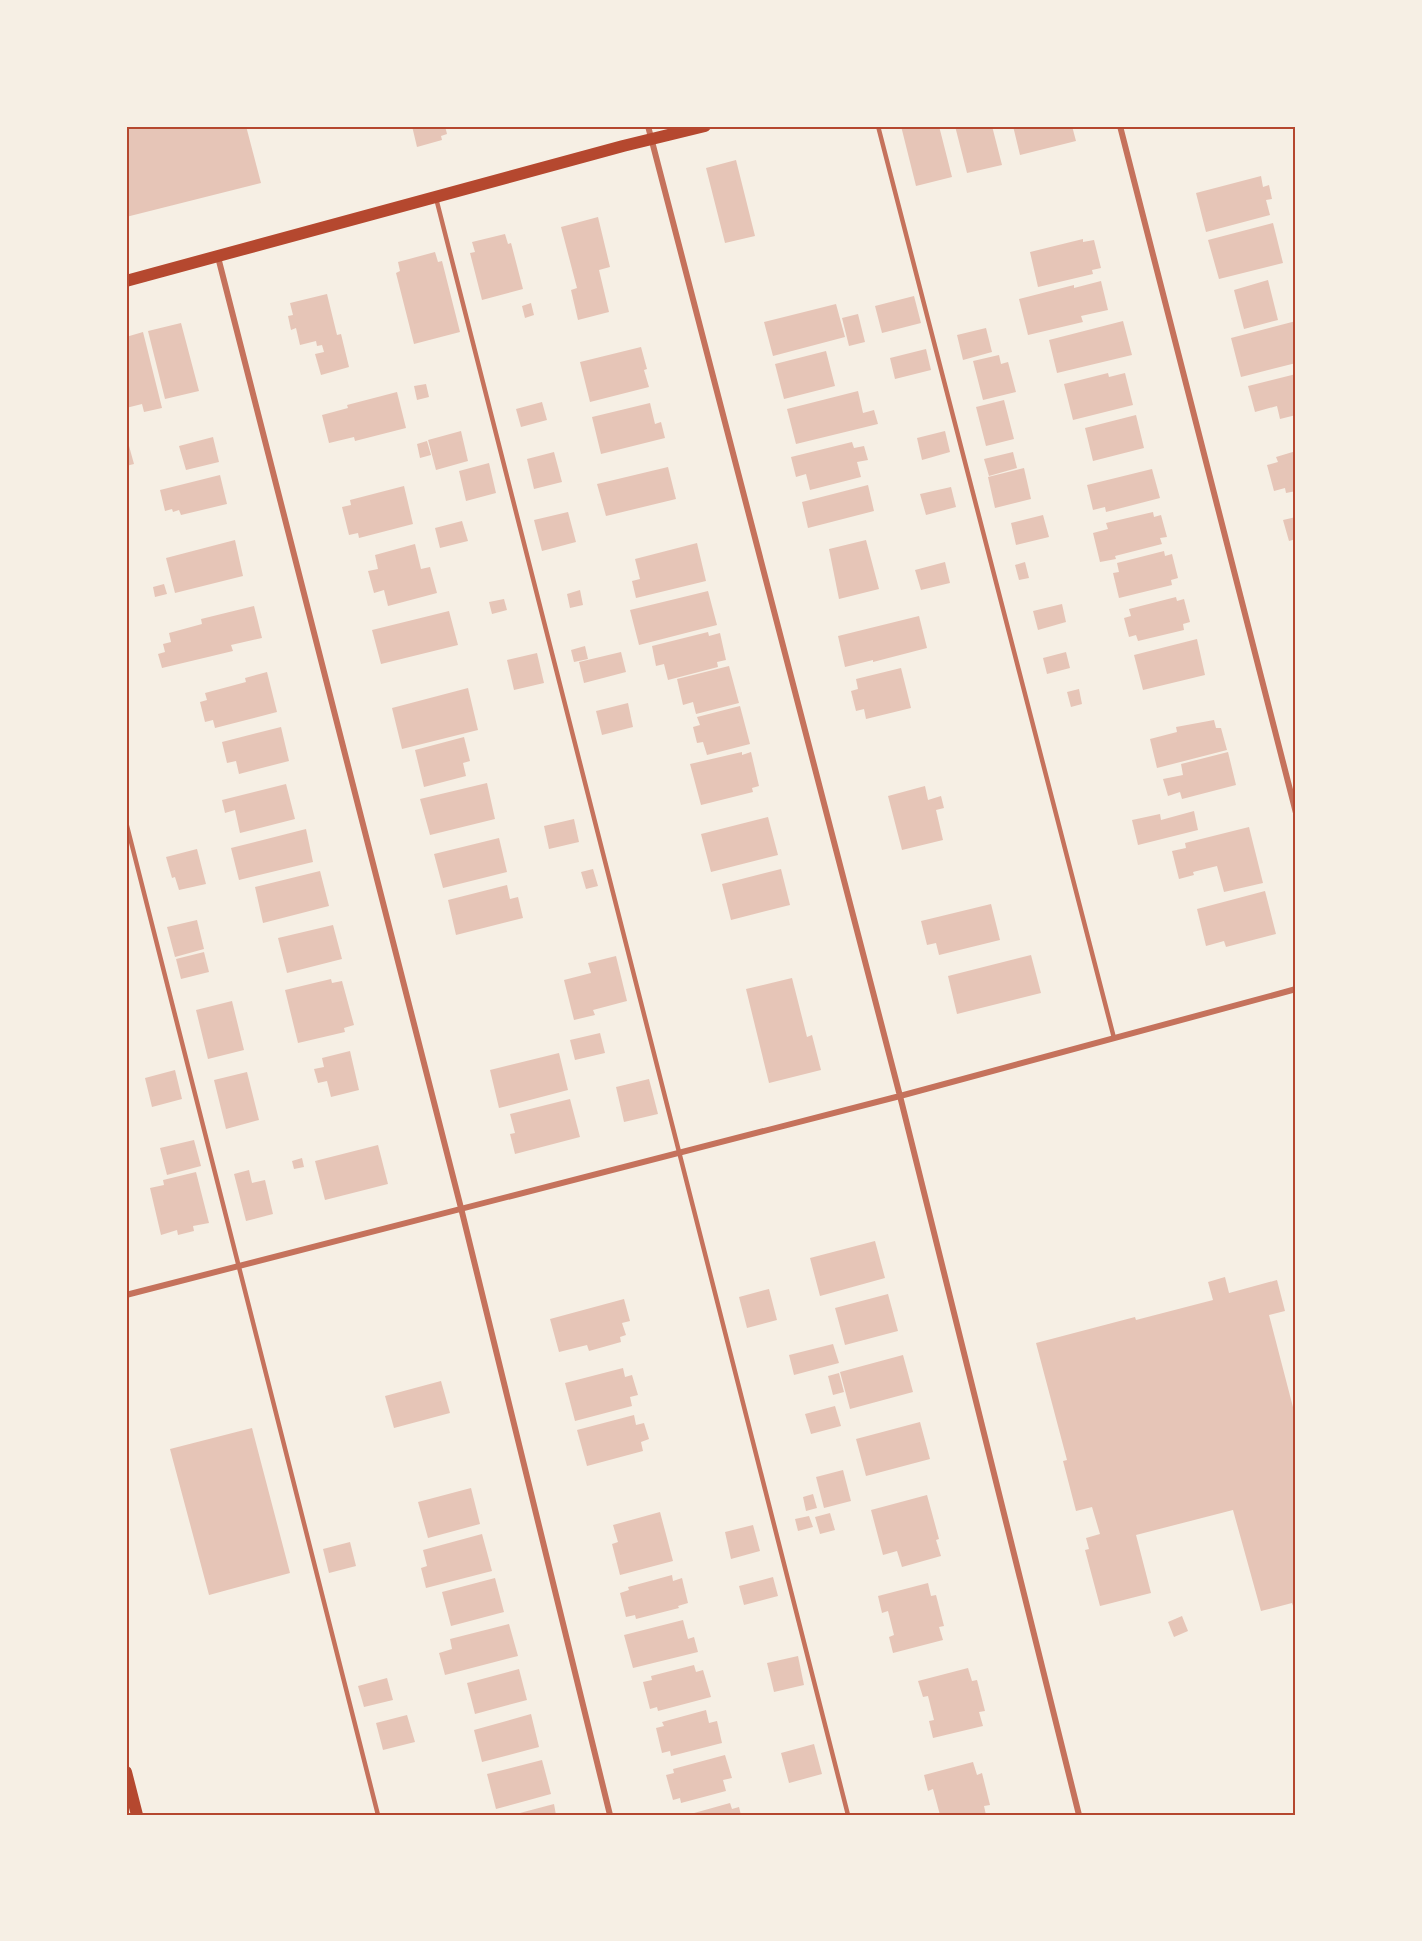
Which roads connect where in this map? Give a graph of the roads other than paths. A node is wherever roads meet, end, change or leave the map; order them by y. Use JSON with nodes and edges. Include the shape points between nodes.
{"nodes":[{"id":1,"x":648,"y":126,"type":"edge"},
{"id":2,"x":705,"y":126,"type":"edge"},
{"id":3,"x":878,"y":126,"type":"edge"},
{"id":4,"x":1120,"y":126,"type":"edge"},
{"id":5,"x":651,"y":140,"type":"junction"},
{"id":6,"x":436,"y":198,"type":"junction"},
{"id":7,"x":218,"y":257,"type":"junction"},
{"id":8,"x":126,"y":281,"type":"edge"},
{"id":9,"x":1296,"y":813,"type":"edge"},
{"id":10,"x":126,"y":822,"type":"edge"},
{"id":11,"x":1296,"y":989,"type":"edge"},
{"id":12,"x":1114,"y":1038,"type":"junction"},
{"id":13,"x":900,"y":1096,"type":"junction"},
{"id":14,"x":679,"y":1152,"type":"junction"},
{"id":15,"x":461,"y":1208,"type":"junction"},
{"id":16,"x":239,"y":1266,"type":"junction"},
{"id":17,"x":126,"y":1295,"type":"edge"},
{"id":18,"x":126,"y":1772,"type":"edge"},
{"id":19,"x":137,"y":1815,"type":"edge"},
{"id":20,"x":378,"y":1815,"type":"edge"},
{"id":21,"x":610,"y":1815,"type":"edge"},
{"id":22,"x":848,"y":1815,"type":"edge"},
{"id":23,"x":1079,"y":1815,"type":"edge"}],
"edges":[{"from":1,"to":5,"type":"street"},
{"from":2,"to":5,"type":"main road"},
{"from":3,"to":12,"type":"lane"},
{"from":4,"to":9,"type":"street"},
{"from":5,"to":6,"type":"main road"},
{"from":5,"to":13,"type":"street"},
{"from":6,"to":7,"type":"main road"},
{"from":6,"to":14,"type":"lane"},
{"from":7,"to":8,"type":"main road"},
{"from":7,"to":15,"type":"street"},
{"from":10,"to":16,"type":"lane"},
{"from":11,"to":12,"type":"street"},
{"from":12,"to":13,"type":"street"},
{"from":13,"to":14,"type":"street"},
{"from":13,"to":23,"type":"street"},
{"from":14,"to":15,"type":"street"},
{"from":14,"to":22,"type":"lane"},
{"from":15,"to":16,"type":"street"},
{"from":15,"to":21,"type":"street"},
{"from":16,"to":17,"type":"street"},
{"from":16,"to":20,"type":"lane"},
{"from":18,"to":19,"type":"main road"}]}
